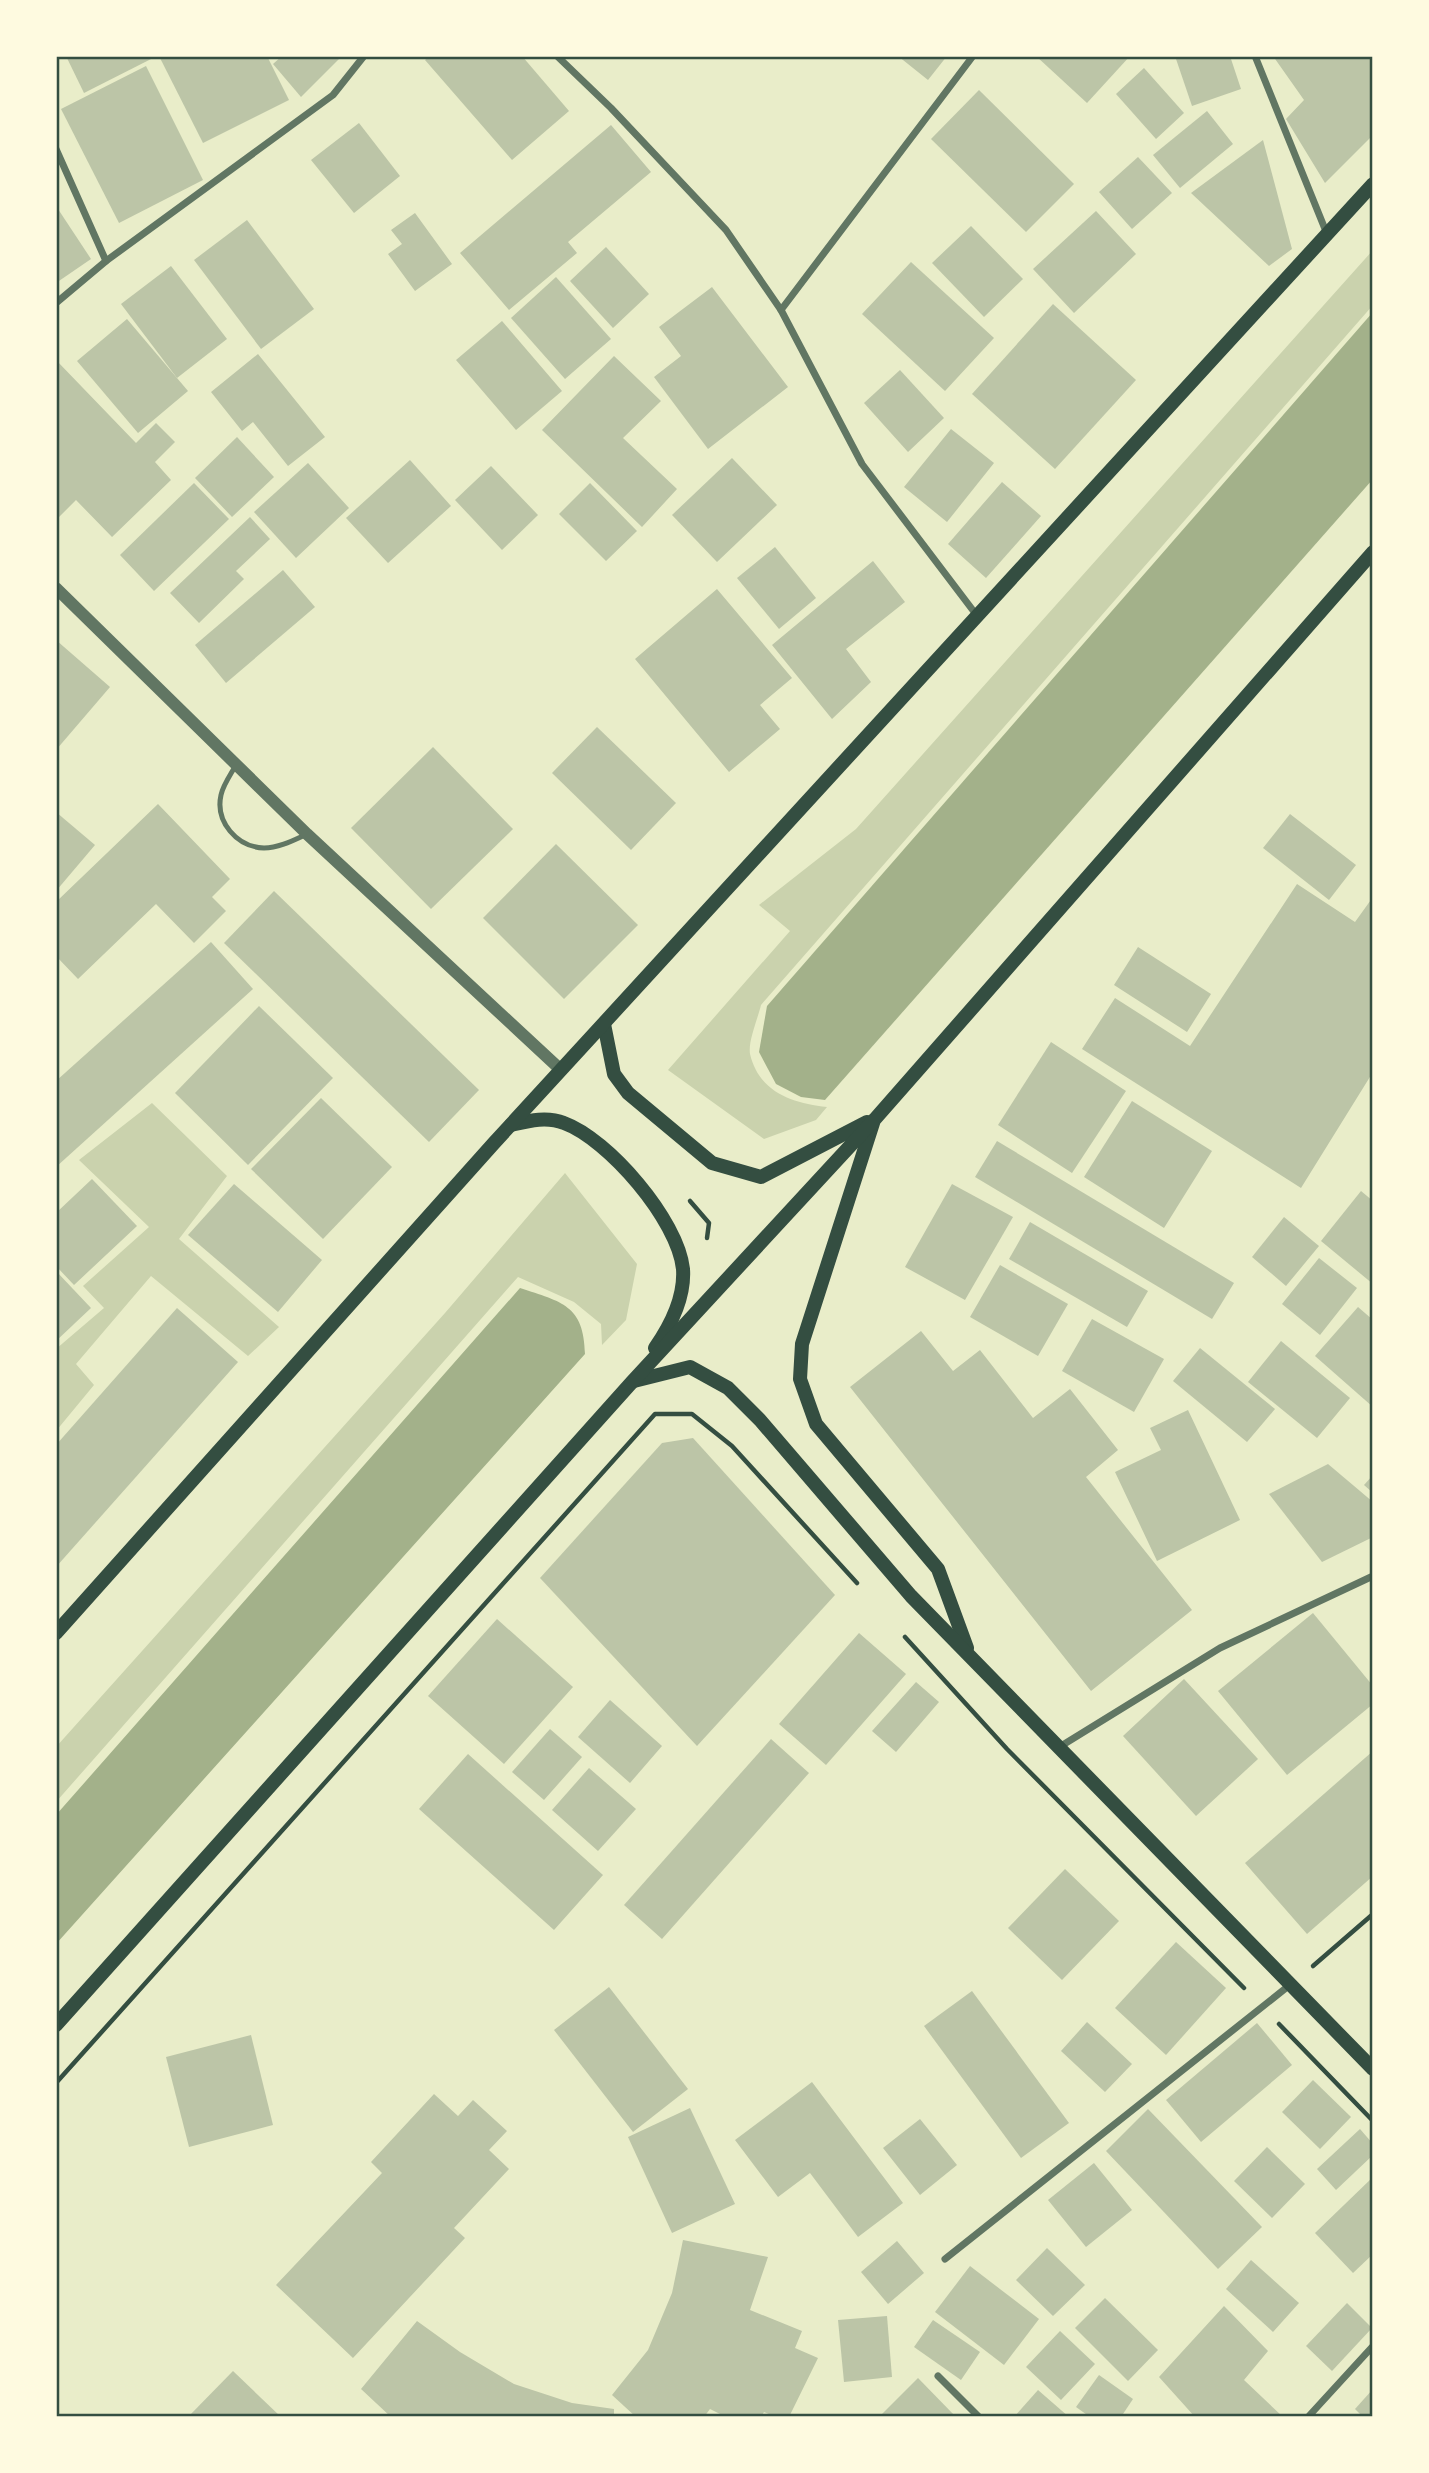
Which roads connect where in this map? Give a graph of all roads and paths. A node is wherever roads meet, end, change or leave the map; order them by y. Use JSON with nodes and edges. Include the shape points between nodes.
{"nodes":[{"id":1,"x":364,"y":56,"type":"edge"},
{"id":2,"x":557,"y":56,"type":"edge"},
{"id":3,"x":973,"y":56,"type":"edge"},
{"id":4,"x":1255,"y":56,"type":"edge"},
{"id":5,"x":56,"y":149,"type":"edge"},
{"id":6,"x":1373,"y":184,"type":"edge"},
{"id":7,"x":1327,"y":234,"type":"junction"},
{"id":8,"x":106,"y":261,"type":"junction"},
{"id":9,"x":56,"y":303,"type":"edge"},
{"id":10,"x":781,"y":310,"type":"junction"},
{"id":11,"x":1373,"y":552,"type":"edge"},
{"id":12,"x":56,"y":588,"type":"edge"},
{"id":13,"x":978,"y":618,"type":"junction"},
{"id":14,"x":236,"y":765,"type":"junction"},
{"id":15,"x":307,"y":834,"type":"junction"},
{"id":16,"x":604,"y":1024,"type":"junction"},
{"id":17,"x":561,"y":1070,"type":"junction"},
{"id":18,"x":875,"y":1119,"type":"junction"},
{"id":19,"x":511,"y":1125,"type":"junction"},
{"id":20,"x":632,"y":1382,"type":"junction"},
{"id":21,"x":1373,"y":1576,"type":"edge"},
{"id":22,"x":862,"y":1590,"type":"dead end"},
{"id":23,"x":900,"y":1631,"type":"dead end"},
{"id":24,"x":56,"y":1633,"type":"edge"},
{"id":25,"x":969,"y":1652,"type":"junction"},
{"id":26,"x":1061,"y":1746,"type":"junction"},
{"id":27,"x":1373,"y":1914,"type":"edge"},
{"id":28,"x":1291,"y":1984,"type":"junction"},
{"id":29,"x":1262,"y":2006,"type":"junction"},
{"id":30,"x":56,"y":2025,"type":"edge"},
{"id":31,"x":1373,"y":2069,"type":"edge"},
{"id":32,"x":56,"y":2083,"type":"edge"},
{"id":33,"x":1373,"y":2121,"type":"edge"},
{"id":34,"x":945,"y":2259,"type":"dead end"},
{"id":35,"x":1373,"y":2346,"type":"edge"},
{"id":36,"x":938,"y":2376,"type":"dead end"},
{"id":37,"x":979,"y":2417,"type":"edge"},
{"id":38,"x":1308,"y":2417,"type":"edge"}],
"edges":[{"from":1,"to":8,"type":"street","via":[[333,95]]},
{"from":2,"to":10,"type":"street","via":[[726,230]]},
{"from":3,"to":10,"type":"street"},
{"from":4,"to":7,"type":"street"},
{"from":5,"to":8,"type":"street"},
{"from":6,"to":7,"type":"main road"},
{"from":7,"to":13,"type":"main road"},
{"from":8,"to":9,"type":"street"},
{"from":10,"to":13,"type":"street","via":[[863,464]]},
{"from":11,"to":18,"type":"main road"},
{"from":12,"to":14,"type":"street"},
{"from":13,"to":16,"type":"main road"},
{"from":14,"to":15,"type":"street"},
{"from":14,"to":15,"type":"lane","via":[[221,795],[221,811],[225,826],[237,839],[267,848]]},
{"from":15,"to":17,"type":"street"},
{"from":16,"to":17,"type":"main road"},
{"from":16,"to":18,"type":"main road","via":[[614,1074],[628,1093],[712,1163],[761,1177]]},
{"from":17,"to":19,"type":"main road"},
{"from":18,"to":20,"type":"main road"},
{"from":18,"to":25,"type":"main road","via":[[802,1344],[800,1379],[816,1424],[938,1569]]},
{"from":19,"to":20,"type":"main road","via":[[537,1119],[562,1122],[590,1136],[640,1184],[667,1225],[683,1268],[676,1318]]},
{"from":19,"to":24,"type":"main road"},
{"from":20,"to":25,"type":"main road","via":[[690,1367],[728,1388],[911,1596]]},
{"from":20,"to":30,"type":"main road"},
{"from":21,"to":26,"type":"street","via":[[1220,1648]]},
{"from":22,"to":32,"type":"path","via":[[732,1446],[692,1414],[655,1414]]},
{"from":23,"to":29,"type":"path","via":[[1007,1749]]},
{"from":25,"to":26,"type":"main road"},
{"from":26,"to":28,"type":"main road"},
{"from":27,"to":28,"type":"path"},
{"from":28,"to":29,"type":"street"},
{"from":28,"to":31,"type":"main road"},
{"from":29,"to":33,"type":"path"},
{"from":29,"to":34,"type":"street"},
{"from":35,"to":38,"type":"street"},
{"from":36,"to":37,"type":"street"}]}
